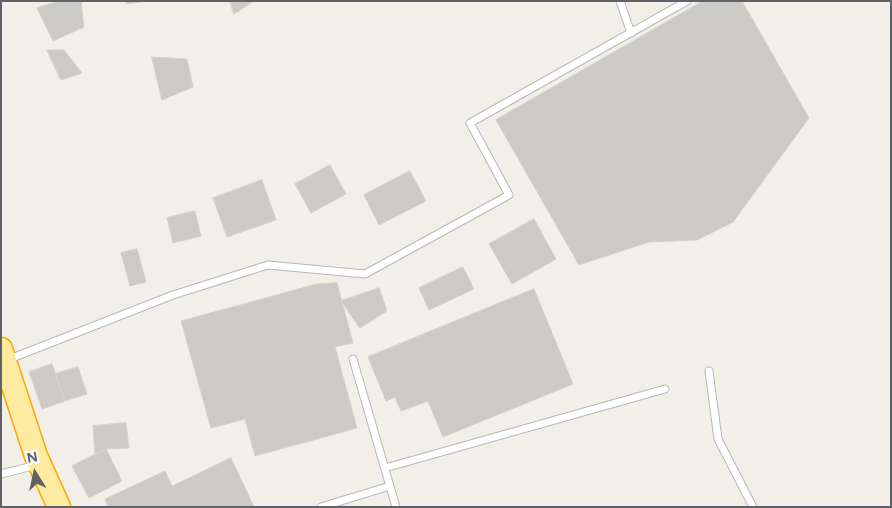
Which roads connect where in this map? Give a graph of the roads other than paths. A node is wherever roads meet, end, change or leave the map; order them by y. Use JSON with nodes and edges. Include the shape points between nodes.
{"nodes":[{"id":1,"x":620,"y":1,"type":"edge"},
{"id":2,"x":687,"y":1,"type":"edge"},
{"id":3,"x":631,"y":33,"type":"junction"},
{"id":4,"x":3,"y":355,"type":"edge"},
{"id":5,"x":353,"y":359,"type":"dead end"},
{"id":6,"x":709,"y":371,"type":"dead end"},
{"id":7,"x":665,"y":389,"type":"dead end"},
{"id":8,"x":40,"y":464,"type":"junction"},
{"id":9,"x":385,"y":468,"type":"junction"},
{"id":10,"x":1,"y":474,"type":"edge"},
{"id":11,"x":390,"y":486,"type":"junction"},
{"id":12,"x":59,"y":507,"type":"edge"},
{"id":13,"x":321,"y":507,"type":"edge"},
{"id":14,"x":396,"y":507,"type":"edge"},
{"id":15,"x":753,"y":507,"type":"edge"}],
"edges":[{"from":1,"to":3,"type":"lane"},
{"from":2,"to":3,"type":"lane"},
{"from":3,"to":4,"type":"lane","via":[[470,123],[509,195],[365,274],[268,265]]},
{"from":4,"to":8,"type":"highway"},
{"from":5,"to":9,"type":"lane"},
{"from":6,"to":15,"type":"lane","via":[[718,439]]},
{"from":7,"to":9,"type":"lane"},
{"from":8,"to":10,"type":"lane"},
{"from":8,"to":12,"type":"highway"},
{"from":9,"to":11,"type":"lane"},
{"from":11,"to":13,"type":"lane"},
{"from":11,"to":14,"type":"lane"}]}
